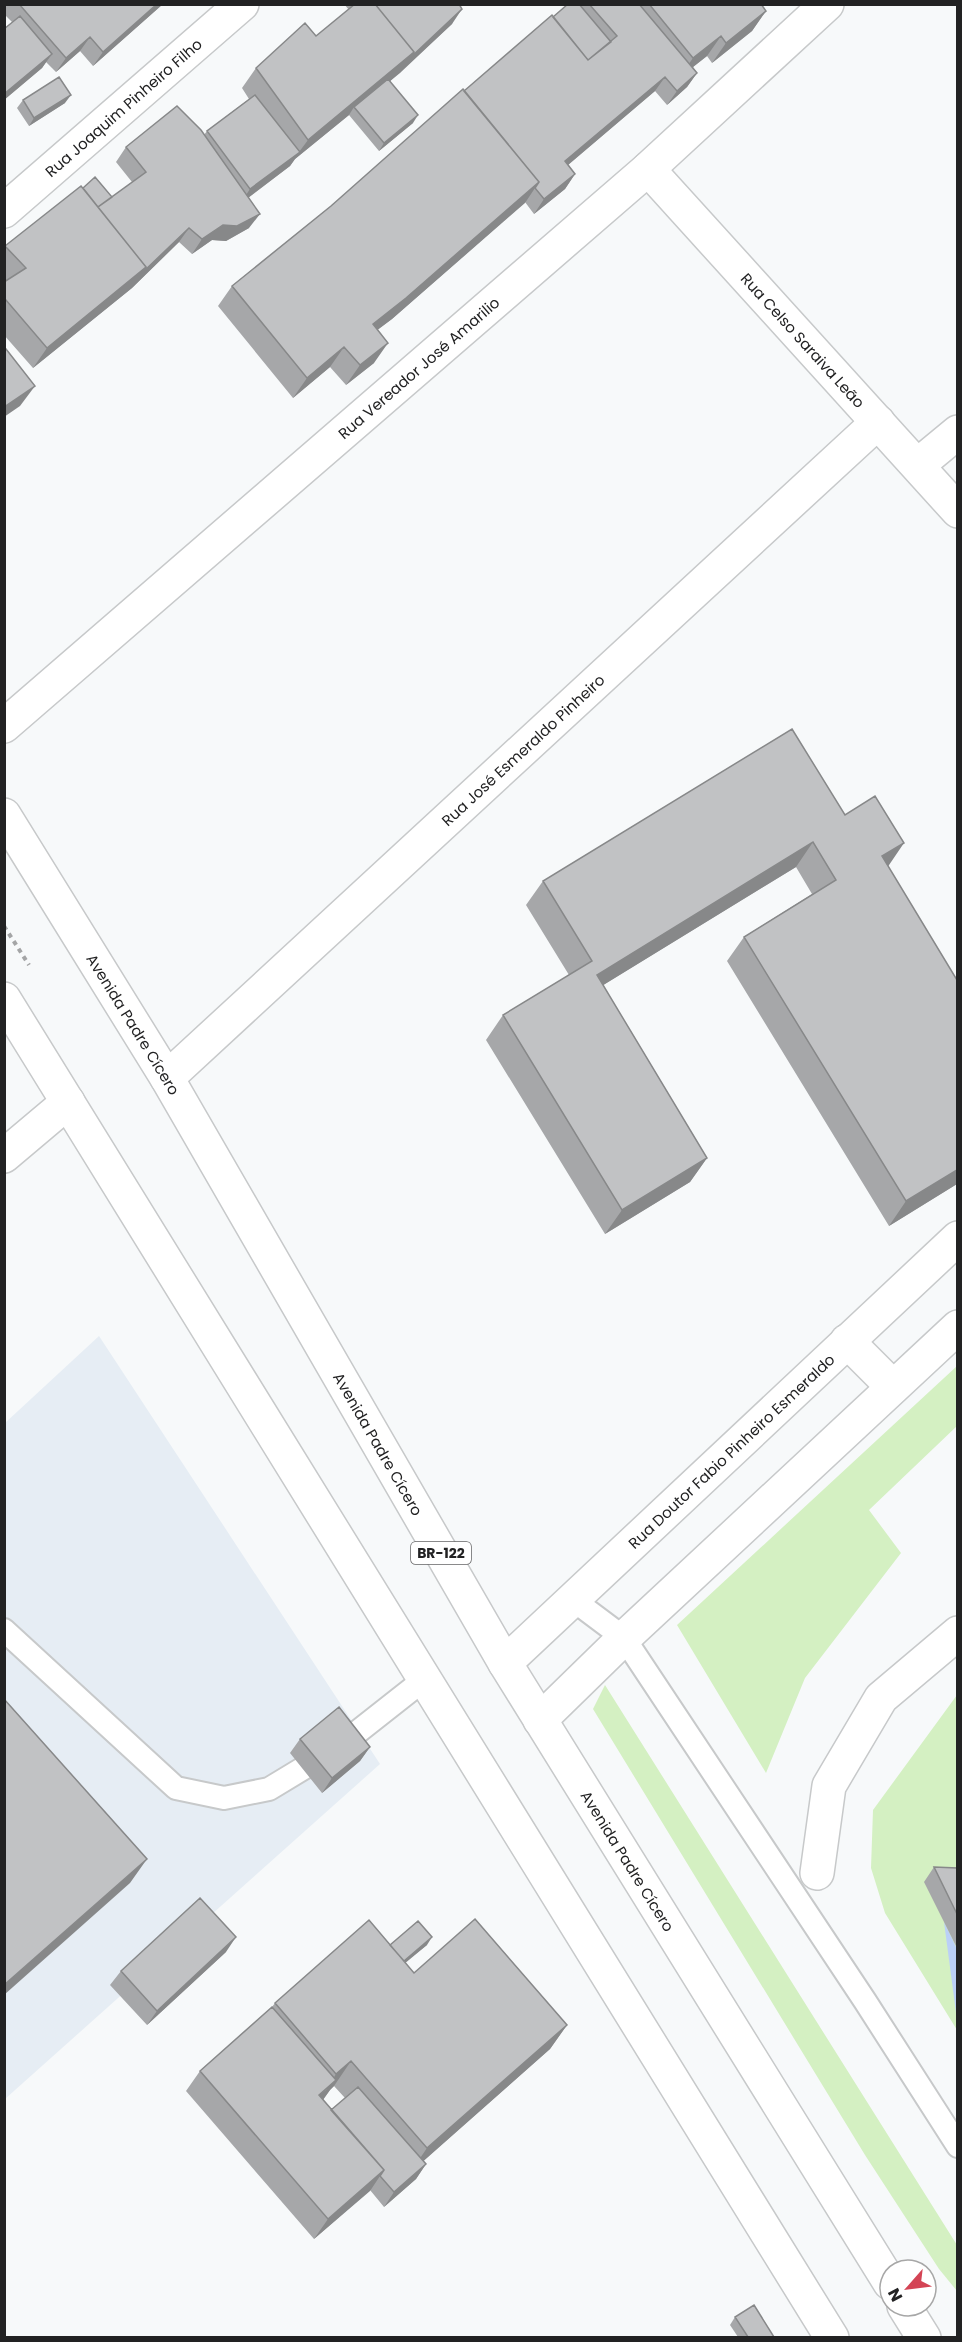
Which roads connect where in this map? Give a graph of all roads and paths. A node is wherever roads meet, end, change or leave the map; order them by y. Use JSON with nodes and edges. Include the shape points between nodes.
{"nodes":[{"id":1,"x":242,"y":4,"type":"edge"},
{"id":2,"x":827,"y":4,"type":"edge"},
{"id":3,"x":648,"y":169,"type":"junction"},
{"id":4,"x":4,"y":211,"type":"edge"},
{"id":5,"x":878,"y":422,"type":"junction"},
{"id":6,"x":957,"y":432,"type":"edge"},
{"id":7,"x":918,"y":465,"type":"junction"},
{"id":8,"x":957,"y":511,"type":"edge"},
{"id":9,"x":4,"y":726,"type":"edge"},
{"id":10,"x":4,"y":814,"type":"edge"},
{"id":11,"x":4,"y":999,"type":"edge"},
{"id":12,"x":167,"y":1078,"type":"junction"},
{"id":13,"x":68,"y":1102,"type":"junction"},
{"id":14,"x":4,"y":1156,"type":"edge"},
{"id":15,"x":957,"y":1238,"type":"edge"},
{"id":16,"x":957,"y":1327,"type":"edge"},
{"id":17,"x":847,"y":1341,"type":"junction"},
{"id":18,"x":893,"y":1387,"type":"junction"},
{"id":19,"x":572,"y":1599,"type":"junction"},
{"id":20,"x":4,"y":1630,"type":"edge"},
{"id":21,"x":957,"y":1633,"type":"edge"},
{"id":22,"x":624,"y":1638,"type":"junction"},
{"id":23,"x":505,"y":1663,"type":"junction"},
{"id":24,"x":426,"y":1678,"type":"junction"},
{"id":25,"x":540,"y":1720,"type":"junction"},
{"id":26,"x":817,"y":1873,"type":"dead end"},
{"id":27,"x":957,"y":2146,"type":"edge"},
{"id":28,"x":878,"y":2264,"type":"edge"},
{"id":29,"x":912,"y":2318,"type":"edge"},
{"id":30,"x":832,"y":2337,"type":"edge"},
{"id":31,"x":924,"y":2337,"type":"edge"}],
"edges":[{"from":1,"to":4,"type":"main road","name":"Rua Joaquim Pinheiro Filho"},
{"from":2,"to":3,"type":"main road","name":"Rua Vereador José Amarilio"},
{"from":3,"to":5,"type":"main road","name":"Rua Celso Saraiva Leão"},
{"from":3,"to":9,"type":"main road","name":"Rua Vereador José Amarilio"},
{"from":5,"to":7,"type":"main road","name":"Rua Celso Saraiva Leão"},
{"from":5,"to":12,"type":"main road","name":"Rua José Esmeraldo Pinheiro"},
{"from":6,"to":7,"type":"main road"},
{"from":7,"to":8,"type":"main road","name":"Rua Celso Saraiva Leão"},
{"from":10,"to":12,"type":"main road","name":"Avenida Padre Cícero","number":"BR-122"},
{"from":11,"to":13,"type":"main road"},
{"from":12,"to":23,"type":"main road","name":"Avenida Padre Cícero","number":"BR-122"},
{"from":13,"to":14,"type":"main road"},
{"from":13,"to":24,"type":"main road"},
{"from":15,"to":17,"type":"main road","name":"Rua Doutor Fabio Pinheiro Esmeraldo"},
{"from":16,"to":18,"type":"main road"},
{"from":17,"to":18,"type":"main road"},
{"from":17,"to":19,"type":"main road","name":"Rua Doutor Fabio Pinheiro Esmeraldo"},
{"from":18,"to":22,"type":"main road"},
{"from":19,"to":22,"type":"lane"},
{"from":19,"to":23,"type":"main road","name":"Rua Doutor Fabio Pinheiro Esmeraldo"},
{"from":20,"to":24,"type":"lane","via":[[176,1788],[224,1798],[269,1789],[346,1741]]},
{"from":21,"to":26,"type":"main road","via":[[881,1698],[830,1786]]},
{"from":22,"to":25,"type":"main road"},
{"from":22,"to":27,"type":"lane"},
{"from":23,"to":25,"type":"main road","name":"Avenida Padre Cícero","number":"BR-122"},
{"from":24,"to":30,"type":"main road"},
{"from":25,"to":28,"type":"main road","name":"Avenida Padre Cícero","number":"BR-122"},
{"from":29,"to":31,"type":"main road"}]}
